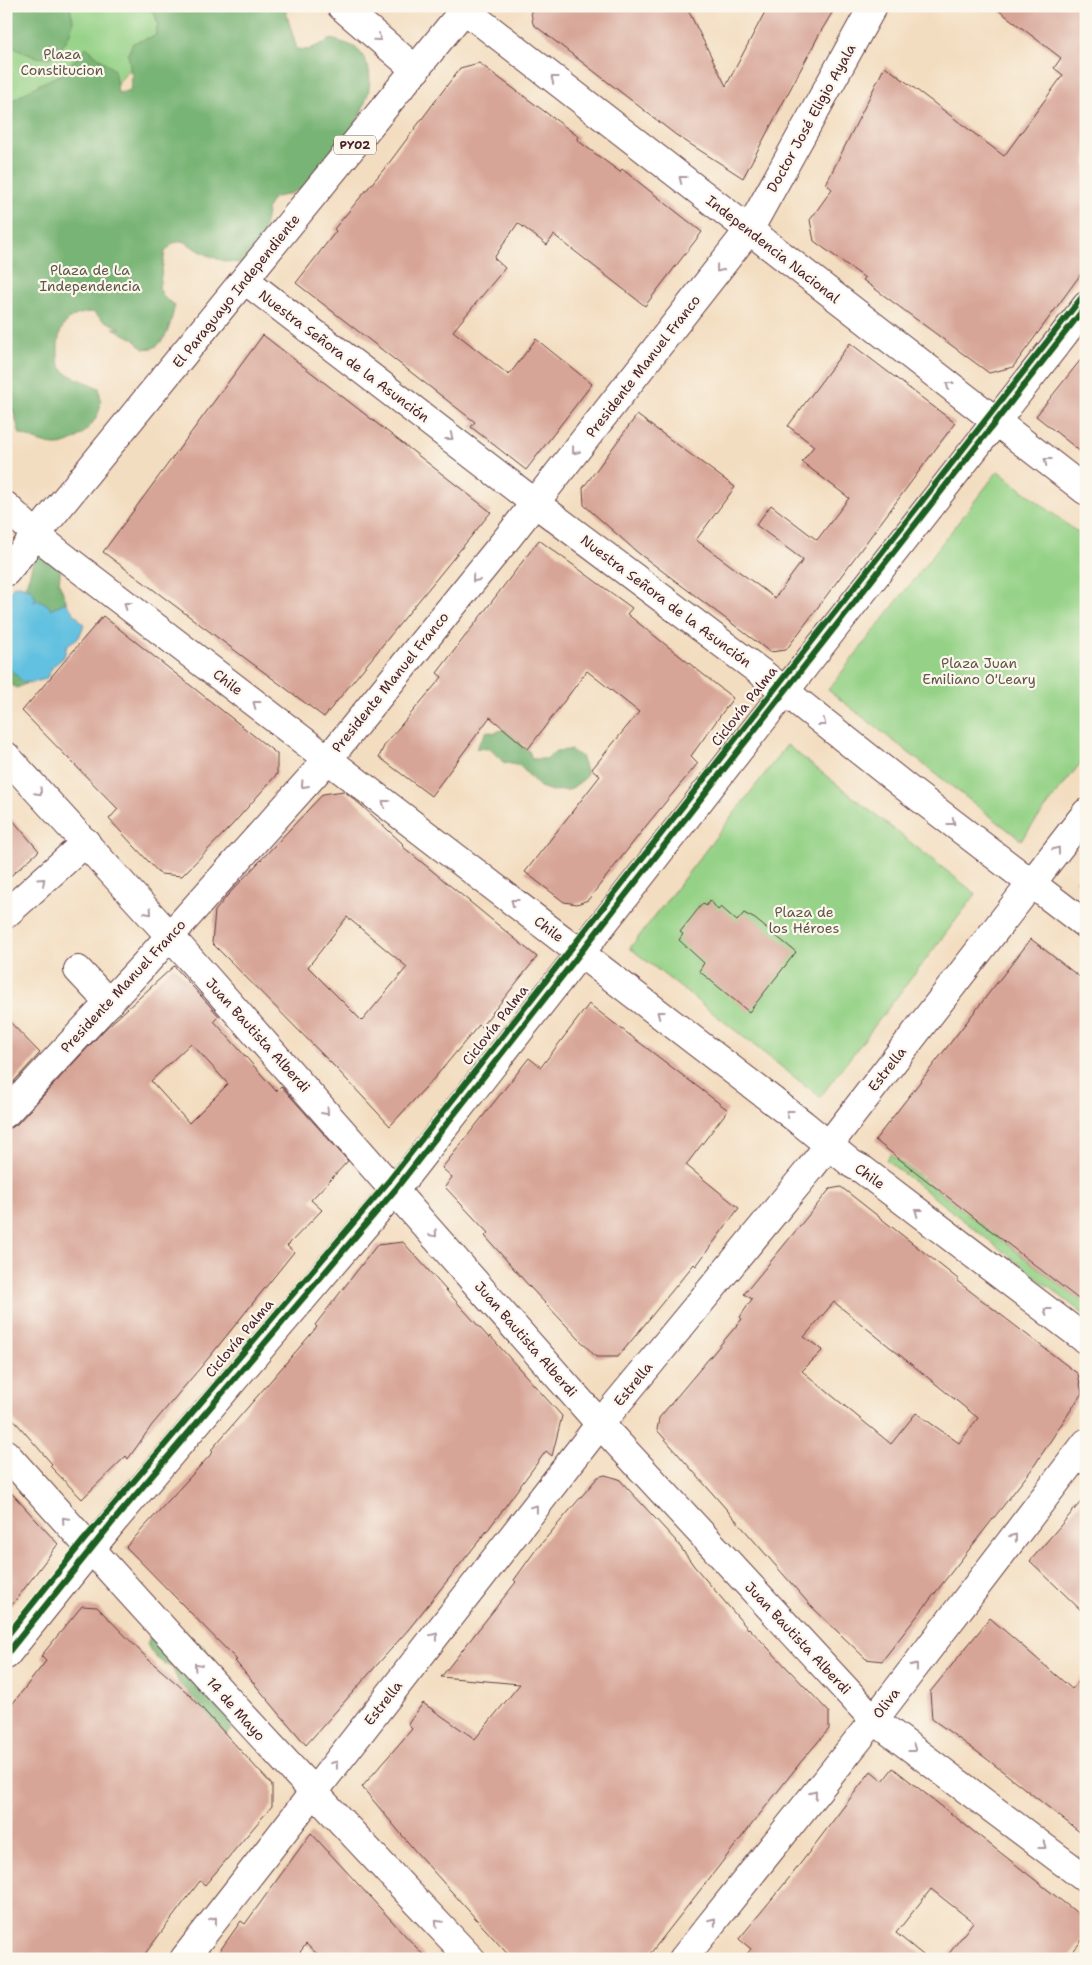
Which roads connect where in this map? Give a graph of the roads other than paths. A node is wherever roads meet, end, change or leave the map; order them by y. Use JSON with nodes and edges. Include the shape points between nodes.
{"nodes":[{"id":1,"x":340,"y":6,"type":"edge"},
{"id":2,"x":873,"y":6,"type":"edge"},
{"id":3,"x":464,"y":7,"type":"edge"},
{"id":4,"x":416,"y":70,"type":"junction"},
{"id":5,"x":749,"y":230,"type":"junction"},
{"id":6,"x":245,"y":280,"type":"junction"},
{"id":7,"x":1086,"y":306,"type":"edge"},
{"id":8,"x":992,"y":418,"type":"junction"},
{"id":9,"x":1086,"y":491,"type":"edge"},
{"id":10,"x":535,"y":502,"type":"junction"},
{"id":11,"x":6,"y":506,"type":"edge"},
{"id":12,"x":36,"y":535,"type":"junction"},
{"id":13,"x":6,"y":572,"type":"edge"},
{"id":14,"x":785,"y":693,"type":"junction"},
{"id":15,"x":6,"y":756,"type":"edge"},
{"id":16,"x":328,"y":759,"type":"junction"},
{"id":17,"x":1086,"y":813,"type":"edge"},
{"id":18,"x":86,"y":842,"type":"junction"},
{"id":19,"x":1032,"y":884,"type":"junction"},
{"id":20,"x":6,"y":914,"type":"edge"},
{"id":21,"x":1086,"y":925,"type":"edge"},
{"id":22,"x":169,"y":935,"type":"junction"},
{"id":23,"x":580,"y":953,"type":"junction"},
{"id":24,"x":78,"y":970,"type":"dead end"},
{"id":25,"x":109,"y":1003,"type":"junction"},
{"id":26,"x":6,"y":1113,"type":"edge"},
{"id":27,"x":829,"y":1144,"type":"junction"},
{"id":28,"x":395,"y":1190,"type":"junction"},
{"id":29,"x":1086,"y":1340,"type":"edge"},
{"id":30,"x":600,"y":1424,"type":"junction"},
{"id":31,"x":1086,"y":1443,"type":"edge"},
{"id":32,"x":6,"y":1454,"type":"edge"},
{"id":33,"x":90,"y":1549,"type":"junction"},
{"id":34,"x":6,"y":1655,"type":"edge"},
{"id":35,"x":874,"y":1720,"type":"junction"},
{"id":36,"x":313,"y":1792,"type":"junction"},
{"id":37,"x":1086,"y":1879,"type":"edge"},
{"id":38,"x":184,"y":1959,"type":"edge"},
{"id":39,"x":472,"y":1959,"type":"edge"},
{"id":40,"x":683,"y":1959,"type":"edge"}],
"edges":[{"from":1,"to":4,"type":"main road","one_way":true},
{"from":2,"to":5,"type":"main road","name":"Doctor José Eligio Ayala"},
{"from":3,"to":4,"type":"main road","name":"El Paraguayo Independiente","number":"PY02"},
{"from":5,"to":3,"type":"main road","name":"Independencia Nacional","one_way":true},
{"from":4,"to":6,"type":"main road","name":"El Paraguayo Independiente","number":"PY02"},
{"from":8,"to":5,"type":"main road","name":"Independencia Nacional","one_way":true},
{"from":5,"to":10,"type":"main road","name":"Presidente Manuel Franco","one_way":true},
{"from":6,"to":10,"type":"main road","name":"Nuestra Señora de la Asunción","one_way":true},
{"from":6,"to":12,"type":"main road","name":"El Paraguayo Independiente","number":"PY02"},
{"from":7,"to":8,"type":"main road"},
{"from":9,"to":8,"type":"main road","name":"Independencia Nacional","one_way":true},
{"from":8,"to":14,"type":"main road"},
{"from":10,"to":14,"type":"main road","name":"Nuestra Señora de la Asunción"},
{"from":10,"to":16,"type":"main road","name":"Presidente Manuel Franco","one_way":true},
{"from":11,"to":12,"type":"main road","name":"Chile"},
{"from":12,"to":13,"type":"main road","name":"El Paraguayo Independiente"},
{"from":16,"to":12,"type":"main road","name":"Chile","one_way":true},
{"from":14,"to":19,"type":"main road","name":"Nuestra Señora de la Asunción","one_way":true},
{"from":14,"to":23,"type":"main road"},
{"from":15,"to":18,"type":"main road","name":"Juan Bautista Alberdi","one_way":true},
{"from":16,"to":22,"type":"main road","name":"Presidente Manuel Franco","one_way":true},
{"from":23,"to":16,"type":"main road","name":"Chile","one_way":true},
{"from":19,"to":17,"type":"main road","name":"Estrella","one_way":true},
{"from":20,"to":18,"type":"main road","one_way":true},
{"from":18,"to":22,"type":"main road","name":"Juan Bautista Alberdi","one_way":true},
{"from":19,"to":21,"type":"main road","name":"Nuestra Señora de la Asunción"},
{"from":19,"to":27,"type":"main road","name":"Estrella"},
{"from":22,"to":25,"type":"main road","name":"Presidente Manuel Franco"},
{"from":22,"to":28,"type":"main road","name":"Juan Bautista Alberdi","one_way":true},
{"from":27,"to":23,"type":"main road","name":"Chile","one_way":true},
{"from":23,"to":28,"type":"main road"},
{"from":24,"to":25,"type":"main road"},
{"from":25,"to":26,"type":"main road","name":"Presidente Manuel Franco"},
{"from":29,"to":27,"type":"main road","name":"Chile","one_way":true},
{"from":27,"to":30,"type":"main road","name":"Estrella"},
{"from":28,"to":30,"type":"main road","name":"Juan Bautista Alberdi","one_way":true},
{"from":28,"to":33,"type":"main road"},
{"from":30,"to":35,"type":"main road","name":"Juan Bautista Alberdi"},
{"from":36,"to":30,"type":"main road","name":"Estrella","one_way":true},
{"from":35,"to":31,"type":"main road","name":"Oliva","one_way":true},
{"from":33,"to":32,"type":"main road","name":"14 de Mayo","one_way":true},
{"from":33,"to":34,"type":"main road"},
{"from":36,"to":33,"type":"main road","name":"14 de Mayo","one_way":true},
{"from":35,"to":37,"type":"main road","name":"Juan Bautista Alberdi","one_way":true},
{"from":40,"to":35,"type":"main road","name":"Oliva","one_way":true},
{"from":38,"to":36,"type":"main road","name":"Estrella","one_way":true},
{"from":39,"to":36,"type":"main road","name":"14 de Mayo","one_way":true}]}
